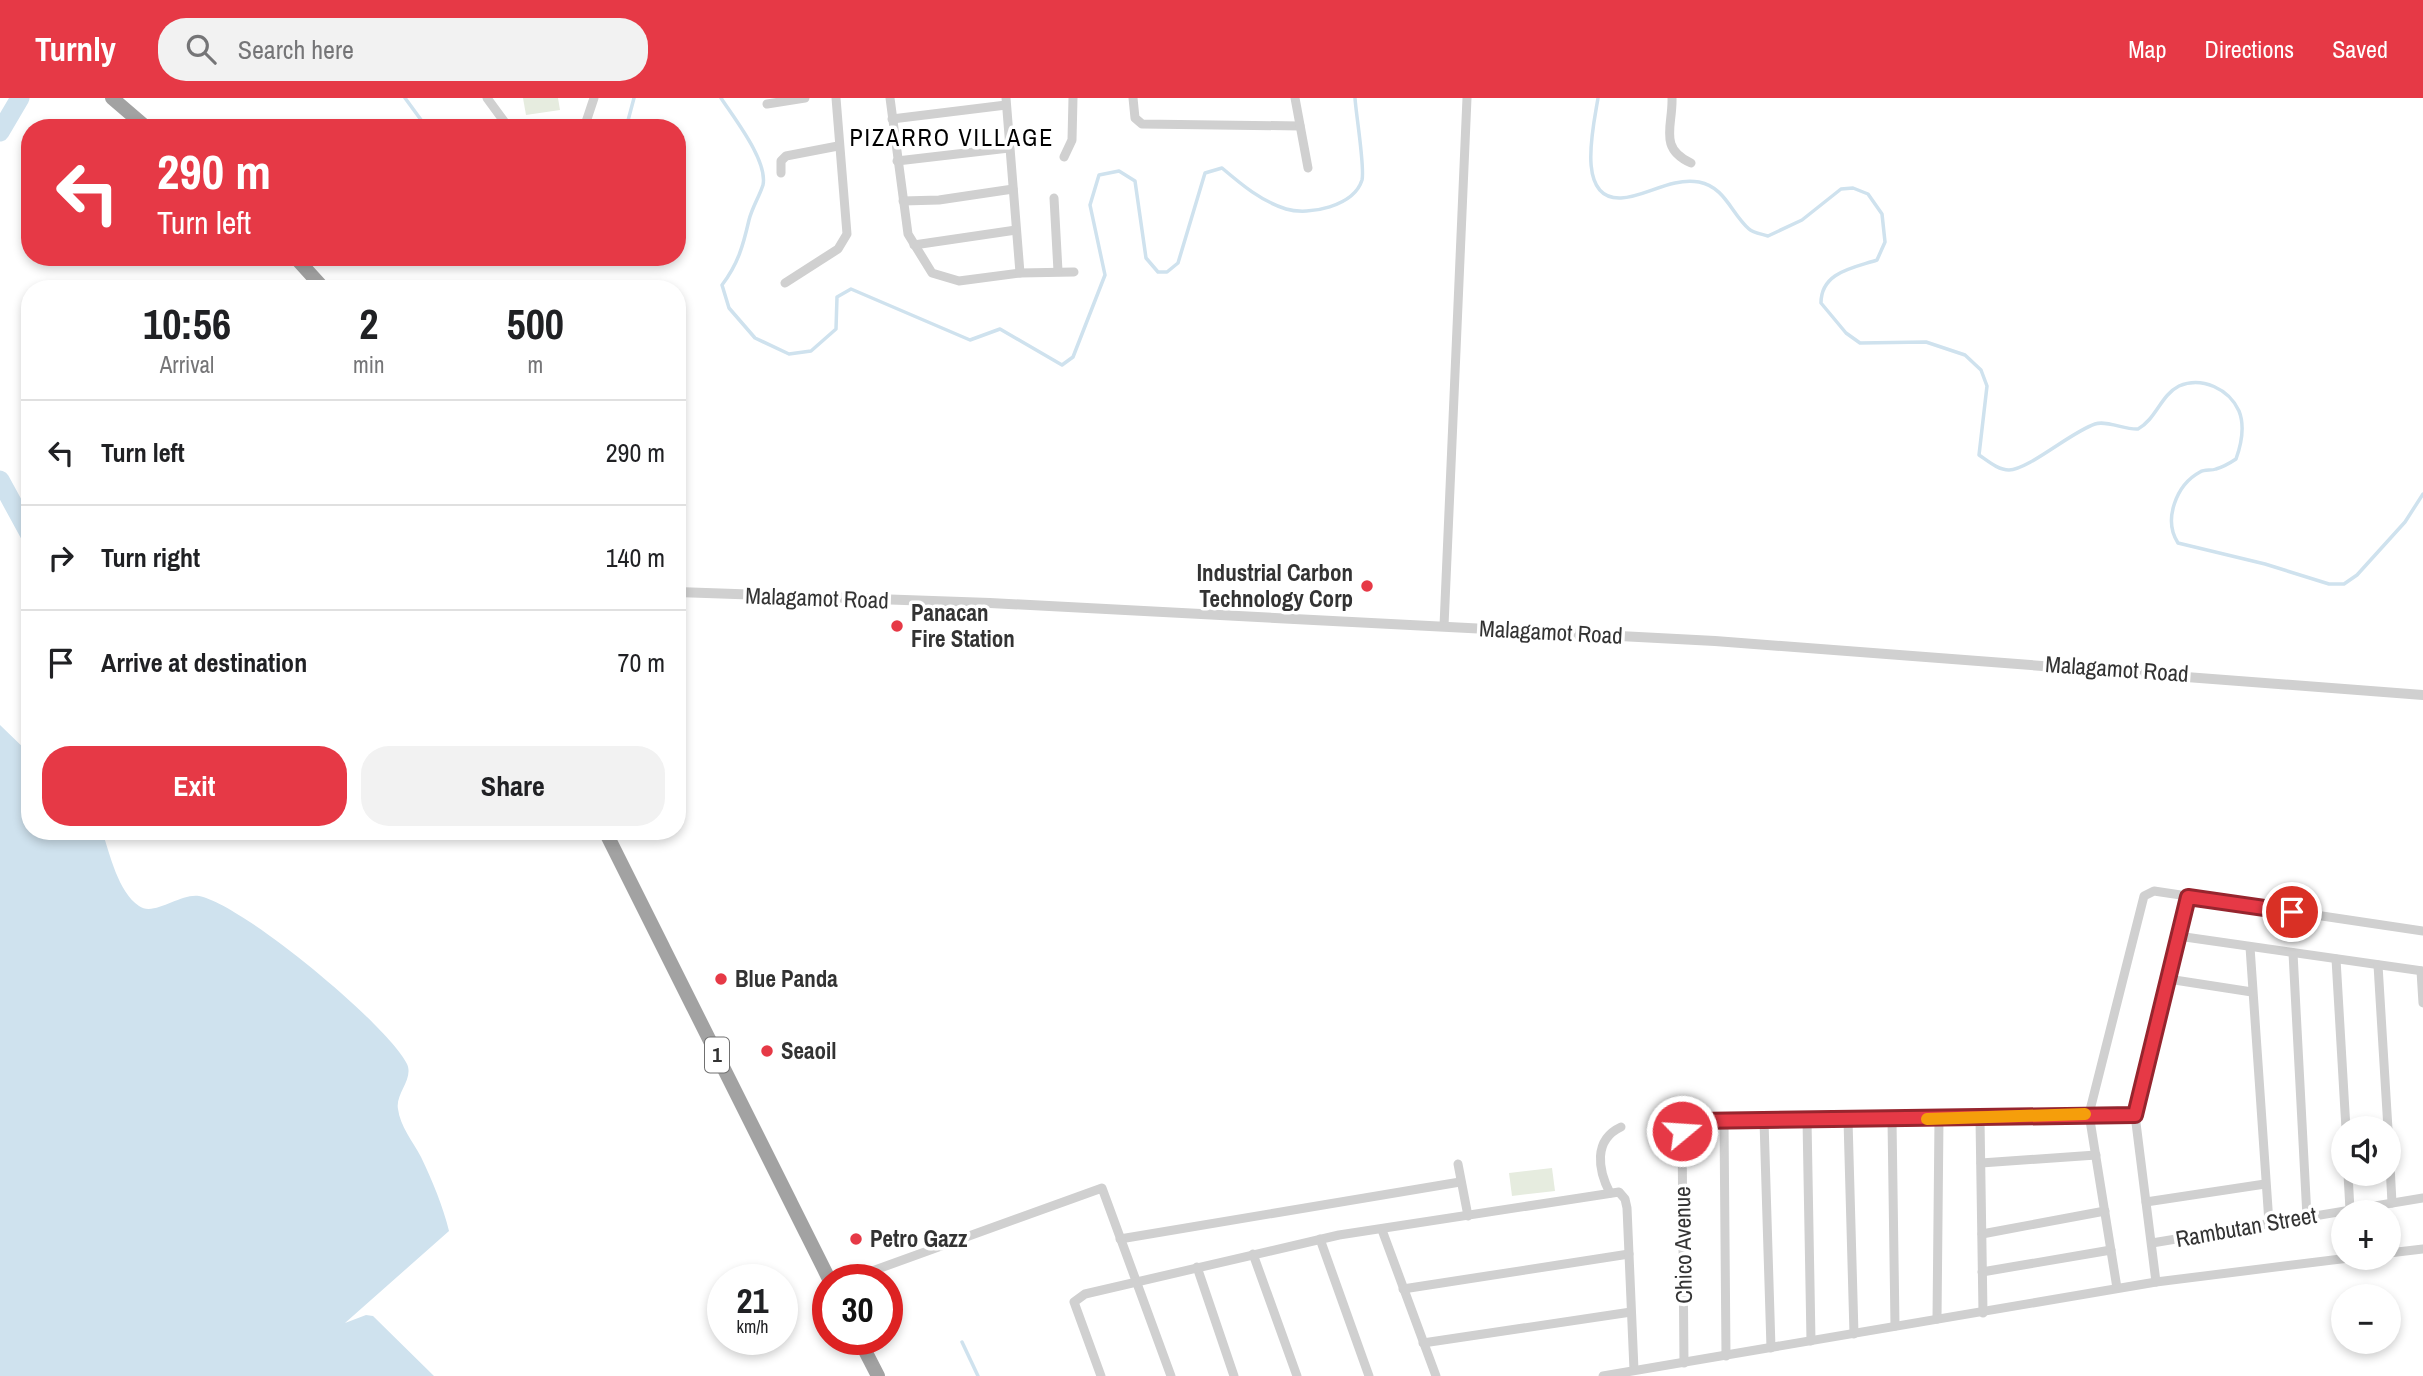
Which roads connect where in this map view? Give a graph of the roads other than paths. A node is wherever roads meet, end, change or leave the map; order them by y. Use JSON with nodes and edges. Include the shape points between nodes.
{"nodes":[{"id":1,"x":112,"y":98,"type":"edge"},
{"id":2,"x":487,"y":98,"type":"edge"},
{"id":3,"x":594,"y":98,"type":"edge"},
{"id":4,"x":805,"y":98,"type":"edge"},
{"id":5,"x":836,"y":98,"type":"edge"},
{"id":6,"x":890,"y":98,"type":"edge"},
{"id":7,"x":1073,"y":98,"type":"edge"},
{"id":8,"x":1133,"y":98,"type":"edge"},
{"id":9,"x":1295,"y":98,"type":"edge"},
{"id":10,"x":1467,"y":98,"type":"edge"},
{"id":11,"x":1672,"y":98,"type":"edge"},
{"id":12,"x":1006,"y":101,"type":"edge"},
{"id":13,"x":767,"y":104,"type":"dead end"},
{"id":14,"x":136,"y":119,"type":"edge"},
{"id":15,"x":502,"y":119,"type":"edge"},
{"id":16,"x":587,"y":119,"type":"edge"},
{"id":17,"x":892,"y":119,"type":"junction"},
{"id":18,"x":1300,"y":126,"type":"junction"},
{"id":19,"x":838,"y":146,"type":"junction"},
{"id":20,"x":1009,"y":148,"type":"junction"},
{"id":21,"x":1064,"y":157,"type":"dead end"},
{"id":22,"x":897,"y":161,"type":"junction"},
{"id":23,"x":1691,"y":163,"type":"dead end"},
{"id":24,"x":1308,"y":168,"type":"dead end"},
{"id":25,"x":781,"y":173,"type":"dead end"},
{"id":26,"x":1013,"y":189,"type":"junction"},
{"id":27,"x":1054,"y":198,"type":"dead end"},
{"id":28,"x":903,"y":201,"type":"junction"},
{"id":29,"x":1016,"y":229,"type":"junction"},
{"id":30,"x":914,"y":245,"type":"junction"},
{"id":31,"x":303,"y":266,"type":"edge"},
{"id":32,"x":1058,"y":271,"type":"junction"},
{"id":33,"x":1074,"y":272,"type":"dead end"},
{"id":34,"x":1020,"y":273,"type":"junction"},
{"id":35,"x":316,"y":280,"type":"edge"},
{"id":36,"x":785,"y":283,"type":"dead end"},
{"id":37,"x":686,"y":592,"type":"edge"},
{"id":38,"x":1444,"y":626,"type":"junction"},
{"id":39,"x":2423,"y":695,"type":"edge"},
{"id":40,"x":610,"y":840,"type":"edge"},
{"id":41,"x":2188,"y":897,"type":"junction"},
{"id":42,"x":2423,"y":931,"type":"edge"},
{"id":43,"x":2178,"y":936,"type":"junction"},
{"id":44,"x":2250,"y":947,"type":"junction"},
{"id":45,"x":2292,"y":953,"type":"junction"},
{"id":46,"x":2336,"y":959,"type":"junction"},
{"id":47,"x":2378,"y":965,"type":"junction"},
{"id":48,"x":2422,"y":971,"type":"edge"},
{"id":49,"x":2168,"y":979,"type":"junction"},
{"id":50,"x":2252,"y":992,"type":"junction"},
{"id":51,"x":2423,"y":1003,"type":"edge"},
{"id":52,"x":2089,"y":1114,"type":"junction"},
{"id":53,"x":2135,"y":1115,"type":"junction"},
{"id":54,"x":2345,"y":1116,"type":"edge"},
{"id":55,"x":2387,"y":1116,"type":"edge"},
{"id":56,"x":1939,"y":1119,"type":"junction"},
{"id":57,"x":1980,"y":1119,"type":"junction"},
{"id":58,"x":1807,"y":1120,"type":"junction"},
{"id":59,"x":1848,"y":1120,"type":"junction"},
{"id":60,"x":1892,"y":1120,"type":"junction"},
{"id":61,"x":1724,"y":1121,"type":"junction"},
{"id":62,"x":1764,"y":1121,"type":"junction"},
{"id":63,"x":1621,"y":1127,"type":"dead end"},
{"id":64,"x":2096,"y":1155,"type":"junction"},
{"id":65,"x":1981,"y":1163,"type":"junction"},
{"id":66,"x":1458,"y":1164,"type":"dead end"},
{"id":67,"x":1460,"y":1182,"type":"junction"},
{"id":68,"x":2265,"y":1184,"type":"junction"},
{"id":69,"x":1611,"y":1193,"type":"junction"},
{"id":70,"x":2423,"y":1198,"type":"edge"},
{"id":71,"x":2146,"y":1202,"type":"junction"},
{"id":72,"x":2401,"y":1202,"type":"edge"},
{"id":73,"x":2105,"y":1211,"type":"junction"},
{"id":74,"x":2331,"y":1213,"type":"edge"},
{"id":75,"x":1468,"y":1216,"type":"junction"},
{"id":76,"x":2307,"y":1217,"type":"junction"},
{"id":77,"x":2269,"y":1223,"type":"junction"},
{"id":78,"x":1382,"y":1230,"type":"junction"},
{"id":79,"x":1982,"y":1234,"type":"junction"},
{"id":80,"x":1120,"y":1238,"type":"junction"},
{"id":81,"x":1320,"y":1239,"type":"junction"},
{"id":82,"x":2152,"y":1243,"type":"junction"},
{"id":83,"x":2423,"y":1249,"type":"edge"},
{"id":84,"x":2111,"y":1250,"type":"junction"},
{"id":85,"x":2401,"y":1252,"type":"edge"},
{"id":86,"x":1253,"y":1254,"type":"junction"},
{"id":87,"x":1629,"y":1254,"type":"junction"},
{"id":88,"x":2331,"y":1260,"type":"edge"},
{"id":89,"x":822,"y":1264,"type":"edge"},
{"id":90,"x":892,"y":1264,"type":"edge"},
{"id":91,"x":1197,"y":1267,"type":"junction"},
{"id":92,"x":1982,"y":1272,"type":"junction"},
{"id":93,"x":1135,"y":1281,"type":"junction"},
{"id":94,"x":2156,"y":1282,"type":"junction"},
{"id":95,"x":2117,"y":1288,"type":"junction"},
{"id":96,"x":1403,"y":1289,"type":"junction"},
{"id":97,"x":1631,"y":1312,"type":"junction"},
{"id":98,"x":1983,"y":1313,"type":"junction"},
{"id":99,"x":1937,"y":1320,"type":"junction"},
{"id":100,"x":1895,"y":1326,"type":"junction"},
{"id":101,"x":1854,"y":1334,"type":"junction"},
{"id":102,"x":1811,"y":1341,"type":"junction"},
{"id":103,"x":1423,"y":1342,"type":"junction"},
{"id":104,"x":1770,"y":1348,"type":"junction"},
{"id":105,"x":867,"y":1355,"type":"edge"},
{"id":106,"x":1726,"y":1356,"type":"junction"},
{"id":107,"x":1684,"y":1363,"type":"junction"},
{"id":108,"x":1634,"y":1370,"type":"junction"},
{"id":109,"x":878,"y":1376,"type":"edge"},
{"id":110,"x":1101,"y":1376,"type":"edge"},
{"id":111,"x":1171,"y":1376,"type":"edge"},
{"id":112,"x":1234,"y":1376,"type":"edge"},
{"id":113,"x":1297,"y":1376,"type":"edge"},
{"id":114,"x":1369,"y":1376,"type":"edge"},
{"id":115,"x":1436,"y":1376,"type":"edge"},
{"id":116,"x":1603,"y":1376,"type":"edge"}],
"edges":[{"from":1,"to":14,"type":"highway"},
{"from":2,"to":15,"type":"street"},
{"from":3,"to":16,"type":"street"},
{"from":4,"to":13,"type":"street"},
{"from":5,"to":19,"type":"street"},
{"from":6,"to":17,"type":"street"},
{"from":7,"to":21,"type":"street","via":[[1072,141]]},
{"from":8,"to":18,"type":"street","via":[[1135,118],[1142,124]]},
{"from":9,"to":18,"type":"street"},
{"from":10,"to":38,"type":"street"},
{"from":11,"to":23,"type":"street","via":[[1669,140],[1675,153]]},
{"from":12,"to":17,"type":"street"},
{"from":12,"to":20,"type":"street"},
{"from":17,"to":22,"type":"street"},
{"from":18,"to":24,"type":"street"},
{"from":19,"to":25,"type":"street","via":[[786,156],[780,162]]},
{"from":19,"to":36,"type":"street","via":[[848,225],[844,242]]},
{"from":20,"to":22,"type":"street"},
{"from":20,"to":26,"type":"street"},
{"from":22,"to":28,"type":"street"},
{"from":26,"to":28,"type":"street"},
{"from":26,"to":29,"type":"street"},
{"from":27,"to":32,"type":"street"},
{"from":28,"to":30,"type":"street"},
{"from":29,"to":30,"type":"street"},
{"from":29,"to":34,"type":"street"},
{"from":30,"to":34,"type":"street","via":[[932,273],[947,279]]},
{"from":31,"to":35,"type":"highway"},
{"from":32,"to":33,"type":"street"},
{"from":32,"to":34,"type":"street"},
{"from":37,"to":38,"type":"street","name":"Malagamot Road"},
{"from":38,"to":39,"type":"street","name":"Malagamot Road","via":[[1902,653]]},
{"from":40,"to":89,"type":"highway","number":"1"},
{"from":41,"to":42,"type":"street"},
{"from":41,"to":43,"type":"street"},
{"from":41,"to":52,"type":"street","via":[[2154,891],[2142,901]]},
{"from":43,"to":44,"type":"street"},
{"from":43,"to":49,"type":"street"},
{"from":44,"to":45,"type":"street"},
{"from":44,"to":50,"type":"street"},
{"from":45,"to":46,"type":"street"},
{"from":45,"to":76,"type":"street"},
{"from":46,"to":47,"type":"street"},
{"from":46,"to":54,"type":"street"},
{"from":47,"to":48,"type":"street"},
{"from":47,"to":55,"type":"street"},
{"from":48,"to":51,"type":"street"},
{"from":49,"to":50,"type":"street"},
{"from":49,"to":53,"type":"street"},
{"from":50,"to":68,"type":"street"},
{"from":52,"to":53,"type":"street"},
{"from":52,"to":57,"type":"street"},
{"from":52,"to":64,"type":"street"},
{"from":53,"to":71,"type":"street"},
{"from":56,"to":57,"type":"street"},
{"from":56,"to":60,"type":"street"},
{"from":56,"to":99,"type":"street"},
{"from":57,"to":65,"type":"street"},
{"from":58,"to":59,"type":"street"},
{"from":58,"to":62,"type":"street"},
{"from":58,"to":102,"type":"street"},
{"from":59,"to":60,"type":"street"},
{"from":59,"to":101,"type":"street"},
{"from":60,"to":100,"type":"street"},
{"from":61,"to":62,"type":"street"},
{"from":61,"to":106,"type":"street"},
{"from":61,"to":107,"type":"street","name":"Chico Avenue","via":[[1688,1122],[1682,1128]]},
{"from":62,"to":104,"type":"street"},
{"from":63,"to":69,"type":"street","via":[[1602,1141],[1600,1169]]},
{"from":64,"to":65,"type":"street"},
{"from":64,"to":73,"type":"street"},
{"from":65,"to":79,"type":"street"},
{"from":66,"to":67,"type":"street"},
{"from":67,"to":75,"type":"street"},
{"from":67,"to":80,"type":"street"},
{"from":68,"to":71,"type":"street"},
{"from":68,"to":77,"type":"street"},
{"from":69,"to":75,"type":"street"},
{"from":69,"to":87,"type":"street","via":[[1619,1192],[1625,1199]]},
{"from":70,"to":72,"type":"street","name":"Rambutan Street"},
{"from":71,"to":82,"type":"street"},
{"from":73,"to":79,"type":"street"},
{"from":73,"to":84,"type":"street"},
{"from":74,"to":76,"type":"street","name":"Rambutan Street"},
{"from":75,"to":78,"type":"street"},
{"from":76,"to":77,"type":"street","name":"Rambutan Street"},
{"from":77,"to":82,"type":"street","name":"Rambutan Street"},
{"from":78,"to":81,"type":"street"},
{"from":78,"to":96,"type":"street"},
{"from":79,"to":92,"type":"street"},
{"from":80,"to":90,"type":"street","via":[[1102,1188]]},
{"from":80,"to":93,"type":"street"},
{"from":81,"to":86,"type":"street"},
{"from":81,"to":114,"type":"street"},
{"from":82,"to":94,"type":"street"},
{"from":83,"to":85,"type":"street"},
{"from":84,"to":92,"type":"street"},
{"from":84,"to":95,"type":"street"},
{"from":86,"to":91,"type":"street"},
{"from":86,"to":113,"type":"street"},
{"from":87,"to":96,"type":"street"},
{"from":87,"to":97,"type":"street"},
{"from":88,"to":94,"type":"street"},
{"from":91,"to":93,"type":"street"},
{"from":91,"to":112,"type":"street"},
{"from":92,"to":98,"type":"street"},
{"from":93,"to":110,"type":"street","via":[[1085,1294],[1074,1302]]},
{"from":93,"to":111,"type":"street"},
{"from":94,"to":95,"type":"street"},
{"from":95,"to":98,"type":"street"},
{"from":96,"to":103,"type":"street"},
{"from":97,"to":103,"type":"street"},
{"from":97,"to":108,"type":"street"},
{"from":98,"to":99,"type":"street"},
{"from":99,"to":100,"type":"street"},
{"from":100,"to":101,"type":"street"},
{"from":101,"to":102,"type":"street"},
{"from":102,"to":104,"type":"street"},
{"from":103,"to":115,"type":"street"},
{"from":104,"to":106,"type":"street"},
{"from":105,"to":109,"type":"highway"},
{"from":106,"to":107,"type":"street"},
{"from":107,"to":108,"type":"street"},
{"from":108,"to":116,"type":"street"}]}
